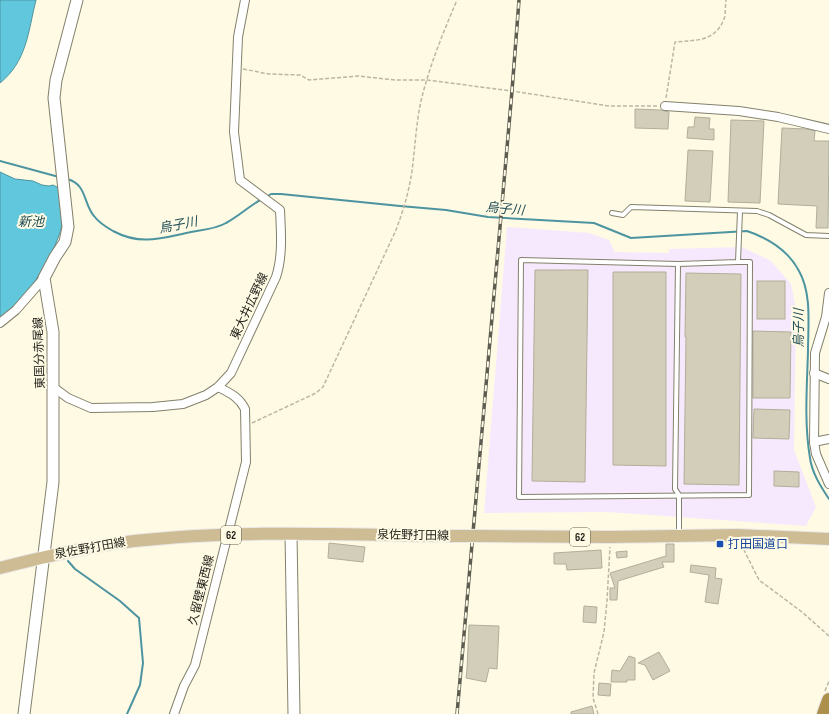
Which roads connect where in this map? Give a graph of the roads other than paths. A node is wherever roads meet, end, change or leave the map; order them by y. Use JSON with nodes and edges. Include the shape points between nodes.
{"nodes":[{"id":1,"x":77,"y":0,"type":"edge"},
{"id":2,"x":245,"y":0,"type":"edge"},
{"id":3,"x":665,"y":106,"type":"road end"},
{"id":4,"x":829,"y":129,"type":"edge"},
{"id":5,"x":740,"y":211,"type":"junction"},
{"id":6,"x":612,"y":213,"type":"dead end"},
{"id":7,"x":829,"y":236,"type":"edge"},
{"id":8,"x":738,"y":262,"type":"junction"},
{"id":9,"x":678,"y":264,"type":"junction"},
{"id":10,"x":44,"y":278,"type":"junction"},
{"id":11,"x":829,"y":293,"type":"edge"},
{"id":12,"x":0,"y":323,"type":"edge"},
{"id":13,"x":814,"y":373,"type":"junction"},
{"id":14,"x":829,"y":379,"type":"edge"},
{"id":15,"x":53,"y":386,"type":"junction"},
{"id":16,"x":218,"y":387,"type":"junction"},
{"id":17,"x":829,"y":439,"type":"edge"},
{"id":18,"x":814,"y":442,"type":"junction"},
{"id":19,"x":829,"y":484,"type":"edge"},
{"id":20,"x":679,"y":495,"type":"junction"},
{"id":21,"x":291,"y":534,"type":"junction"},
{"id":22,"x":227,"y":535,"type":"junction"},
{"id":23,"x":679,"y":536,"type":"junction"},
{"id":24,"x":829,"y":539,"type":"edge"},
{"id":25,"x":43,"y":557,"type":"junction"},
{"id":26,"x":0,"y":568,"type":"edge"},
{"id":27,"x":829,"y":700,"type":"edge"},
{"id":28,"x":24,"y":714,"type":"edge"},
{"id":29,"x":174,"y":714,"type":"edge"},
{"id":30,"x":294,"y":714,"type":"edge"},
{"id":31,"x":824,"y":714,"type":"edge"}],
"edges":[{"from":1,"to":10,"type":"street","via":[[56,80],[54,98],[68,227],[65,242]]},
{"from":2,"to":16,"type":"street","name":"東大井広野線","via":[[238,38],[234,132],[240,180],[280,210],[280,265],[231,373]]},
{"from":3,"to":4,"type":"street","via":[[739,111]]},
{"from":5,"to":6,"type":"lane","via":[[631,207],[624,215]]},
{"from":5,"to":7,"type":"lane","via":[[756,211],[769,215],[806,235]]},
{"from":5,"to":8,"type":"lane"},
{"from":8,"to":9,"type":"lane"},
{"from":8,"to":20,"type":"lane","via":[[750,262],[749,495]]},
{"from":9,"to":20,"type":"lane","via":[[675,490]]},
{"from":9,"to":20,"type":"lane","via":[[521,260],[519,497]]},
{"from":10,"to":12,"type":"street","via":[[16,310]]},
{"from":10,"to":15,"type":"street","name":"東国分赤尾線","via":[[53,332]]},
{"from":11,"to":13,"type":"street","via":[[826,317],[815,353]]},
{"from":13,"to":14,"type":"street"},
{"from":13,"to":18,"type":"street"},
{"from":15,"to":16,"type":"street","name":"東大井広野線","via":[[68,398],[91,408],[183,404],[206,396]]},
{"from":15,"to":25,"type":"street","name":"東国分赤尾線","via":[[53,482]]},
{"from":16,"to":22,"type":"street","name":"久留壁東西線","via":[[236,396],[245,409],[246,462]]},
{"from":17,"to":18,"type":"street"},
{"from":18,"to":19,"type":"street","via":[[816,454]]},
{"from":20,"to":23,"type":"lane"},
{"from":21,"to":22,"type":"main road","name":"泉佐野打田線","number":"62"},
{"from":21,"to":23,"type":"main road","name":"泉佐野打田線","number":"62","bridge":true},
{"from":21,"to":30,"type":"street"},
{"from":22,"to":25,"type":"main road","name":"泉佐野打田線","number":"62","via":[[133,541]]},
{"from":22,"to":29,"type":"street","name":"久留壁東西線","via":[[196,665],[184,686]]},
{"from":23,"to":24,"type":"main road","name":"泉佐野打田線","number":"62","via":[[737,535]]},
{"from":25,"to":26,"type":"main road","name":"泉佐野打田線","number":"62"},
{"from":25,"to":28,"type":"street","name":"東国分赤尾線"},
{"from":27,"to":31,"type":"highway"}]}
